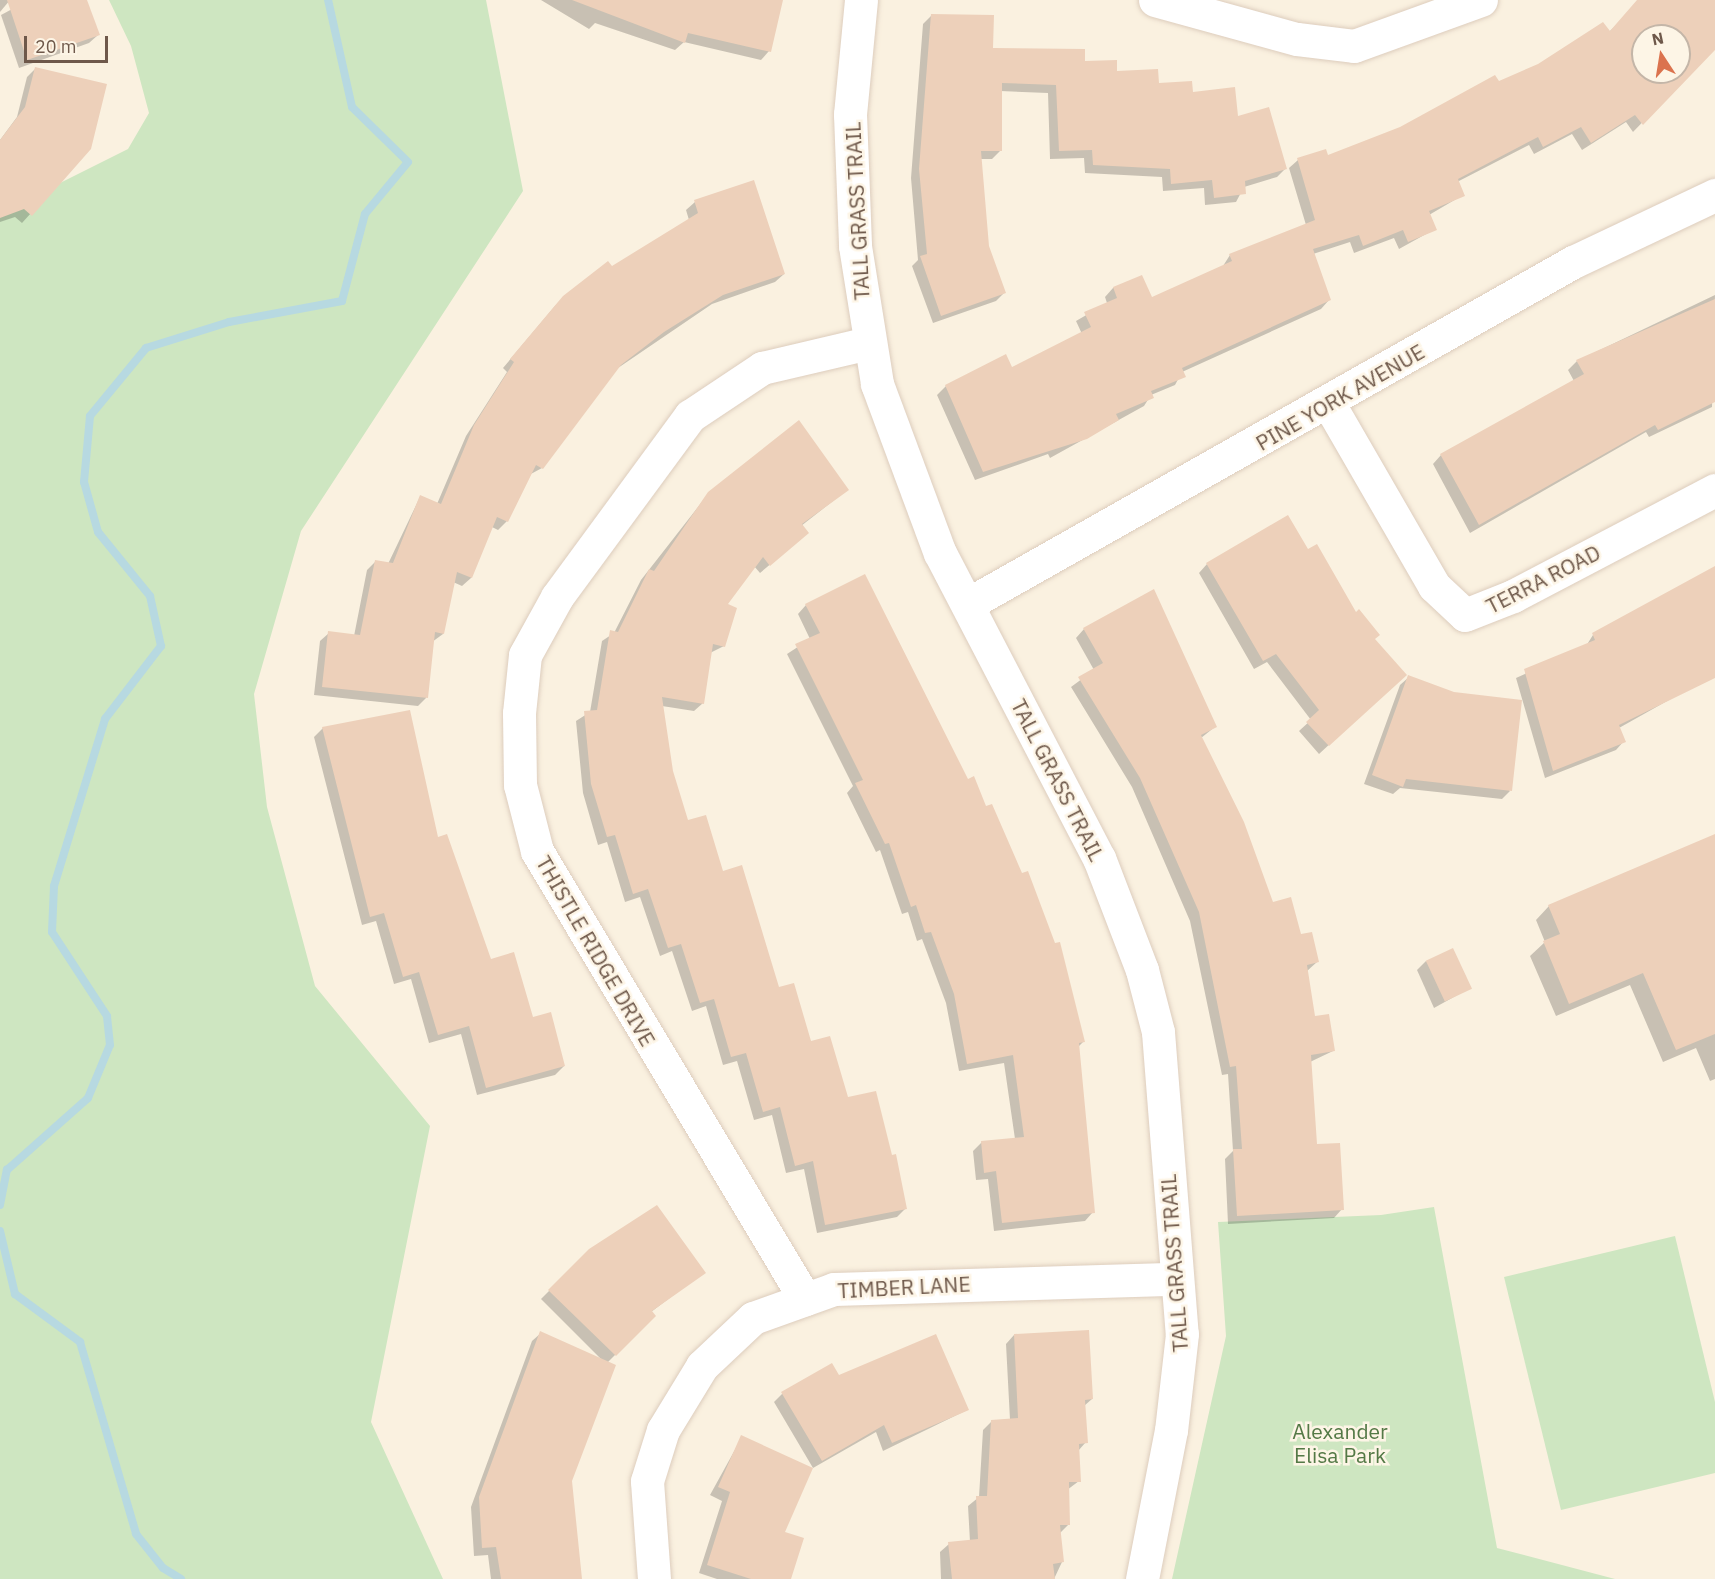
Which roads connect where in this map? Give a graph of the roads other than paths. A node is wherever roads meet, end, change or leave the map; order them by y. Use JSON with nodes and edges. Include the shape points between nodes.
{"nodes":[{"id":1,"x":861,"y":0,"type":"edge"},
{"id":2,"x":1155,"y":0,"type":"edge"},
{"id":3,"x":1481,"y":0,"type":"edge"},
{"id":4,"x":1715,"y":195,"type":"edge"},
{"id":5,"x":869,"y":343,"type":"junction"},
{"id":6,"x":1329,"y":404,"type":"junction"},
{"id":7,"x":1715,"y":490,"type":"edge"},
{"id":8,"x":968,"y":604,"type":"junction"},
{"id":9,"x":1176,"y":1279,"type":"junction"},
{"id":10,"x":805,"y":1299,"type":"junction"},
{"id":11,"x":654,"y":1579,"type":"edge"},
{"id":12,"x":1142,"y":1579,"type":"edge"}],
"edges":[{"from":1,"to":5,"type":"street","name":"TALL GRASS TRAIL","via":[[851,155],[856,258]]},
{"from":2,"to":3,"type":"street","via":[[1297,39],[1354,46]]},
{"from":4,"to":6,"type":"street","name":"PINE YORK AVENUE","via":[[1573,262]]},
{"from":5,"to":8,"type":"street","name":"TALL GRASS TRAIL","via":[[888,417],[940,553]]},
{"from":5,"to":10,"type":"street","name":"THISTLE RIDGE DRIVE","via":[[762,368],[690,417],[557,597],[525,655],[519,713],[520,786],[537,852]]},
{"from":6,"to":7,"type":"street","name":"TERRA ROAD","via":[[1434,586],[1465,615],[1505,600]]},
{"from":6,"to":8,"type":"street","name":"PINE YORK AVENUE"},
{"from":8,"to":9,"type":"street","name":"TALL GRASS TRAIL","via":[[1099,858],[1142,970],[1163,1073]]},
{"from":9,"to":10,"type":"street","name":"TIMBER LANE","via":[[872,1286],[834,1289]]},
{"from":9,"to":12,"type":"street","name":"TALL GRASS TRAIL","via":[[1182,1334],[1179,1381]]},
{"from":10,"to":11,"type":"street","name":"TIMBER LANE","via":[[753,1318],[727,1340],[702,1366],[663,1430],[647,1480]]}]}
